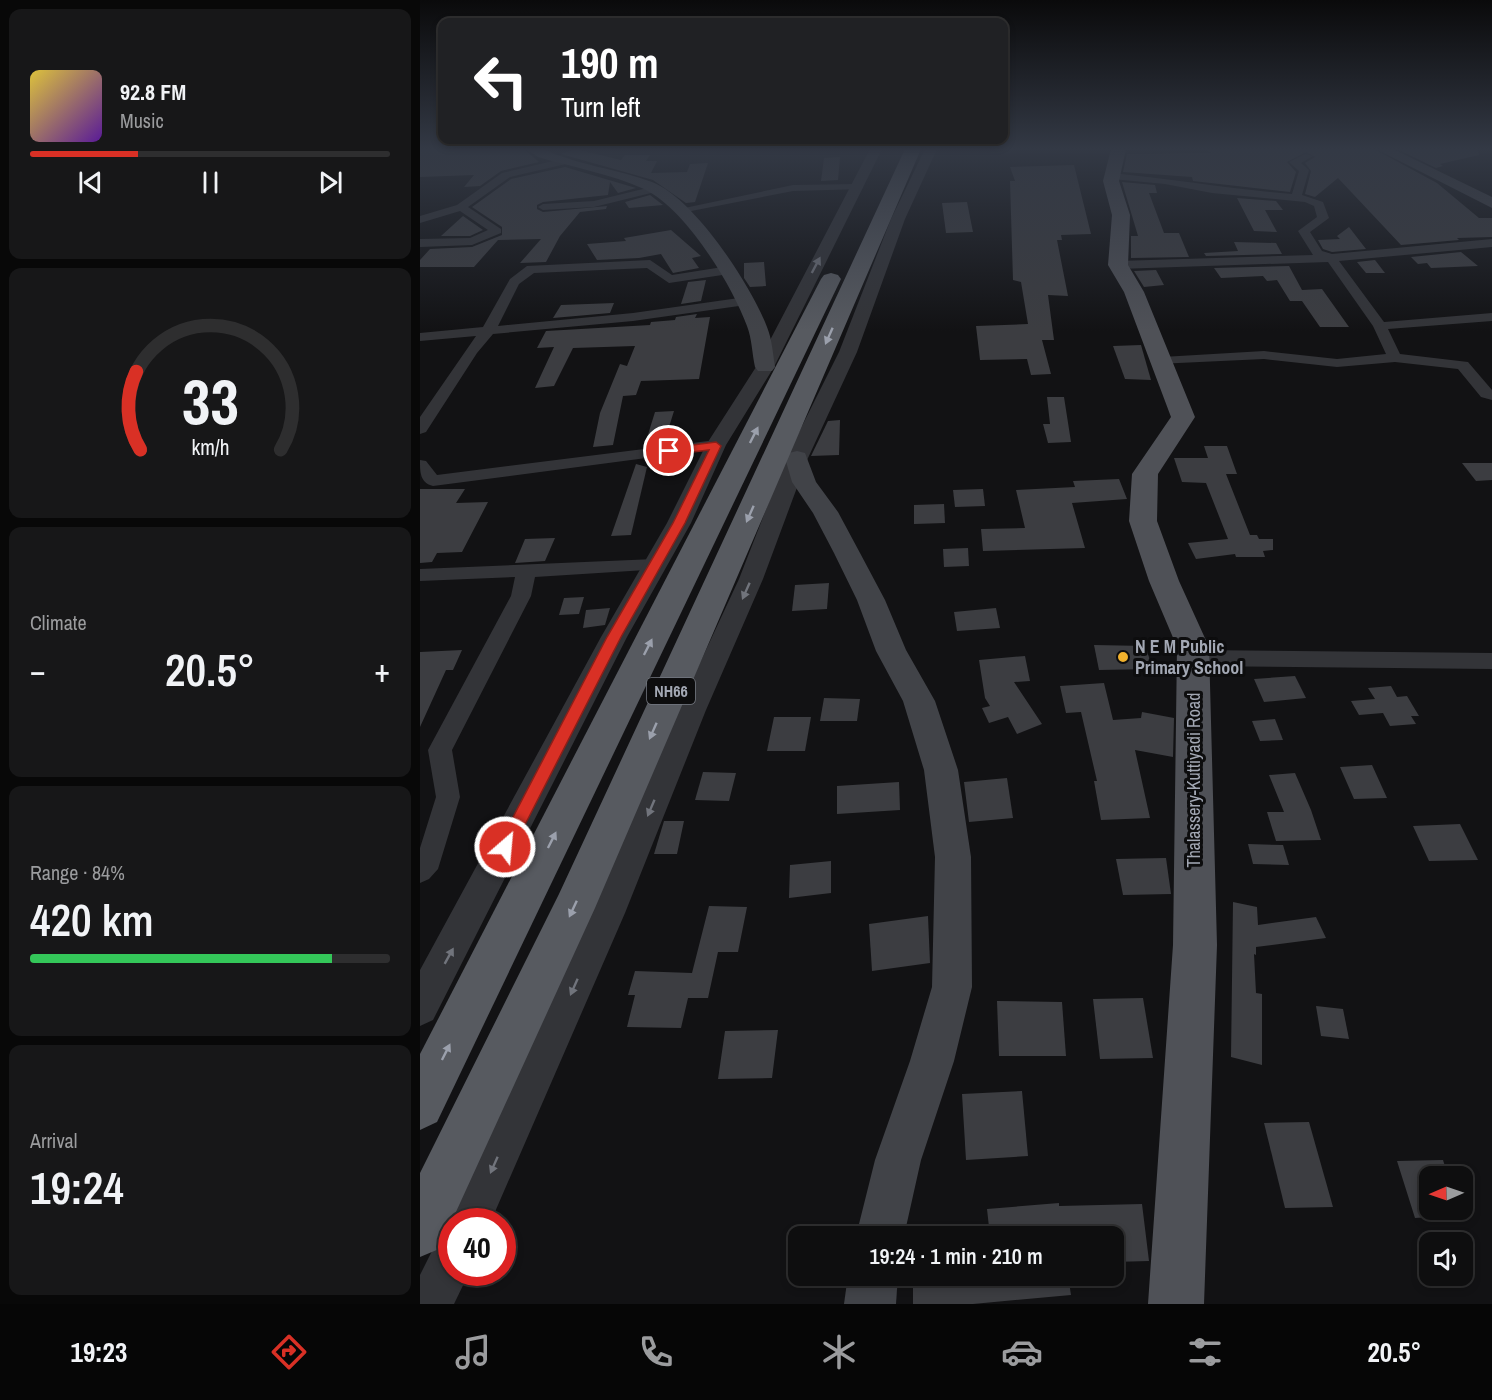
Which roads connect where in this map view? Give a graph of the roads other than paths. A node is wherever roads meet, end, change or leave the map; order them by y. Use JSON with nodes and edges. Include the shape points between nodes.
{"nodes":[{"id":1,"x":452,"y":210,"type":"edge"},
{"id":2,"x":465,"y":210,"type":"edge"},
{"id":3,"x":681,"y":210,"type":"edge"},
{"id":4,"x":846,"y":210,"type":"edge"},
{"id":5,"x":866,"y":210,"type":"edge"},
{"id":6,"x":886,"y":210,"type":"edge"},
{"id":7,"x":902,"y":210,"type":"edge"},
{"id":8,"x":1119,"y":210,"type":"edge"},
{"id":9,"x":1321,"y":210,"type":"edge"},
{"id":10,"x":420,"y":220,"type":"edge"},
{"id":11,"x":420,"y":243,"type":"edge"},
{"id":12,"x":1492,"y":243,"type":"edge"},
{"id":13,"x":1331,"y":258,"type":"junction"},
{"id":14,"x":1118,"y":265,"type":"junction"},
{"id":15,"x":729,"y":270,"type":"junction"},
{"id":16,"x":746,"y":301,"type":"junction"},
{"id":17,"x":1492,"y":317,"type":"edge"},
{"id":18,"x":1380,"y":326,"type":"junction"},
{"id":19,"x":488,"y":331,"type":"junction"},
{"id":20,"x":420,"y":337,"type":"edge"},
{"id":21,"x":1395,"y":358,"type":"junction"},
{"id":22,"x":1162,"y":361,"type":"junction"},
{"id":23,"x":765,"y":367,"type":"junction"},
{"id":24,"x":1492,"y":395,"type":"edge"},
{"id":25,"x":420,"y":396,"type":"edge"},
{"id":26,"x":437,"y":401,"type":"junction"},
{"id":27,"x":420,"y":429,"type":"edge"},
{"id":28,"x":716,"y":446,"type":"junction"},
{"id":29,"x":797,"y":458,"type":"junction"},
{"id":30,"x":420,"y":465,"type":"edge"},
{"id":31,"x":426,"y":482,"type":"edge"},
{"id":32,"x":655,"y":565,"type":"junction"},
{"id":33,"x":526,"y":572,"type":"junction"},
{"id":34,"x":420,"y":575,"type":"edge"},
{"id":35,"x":1193,"y":658,"type":"junction"},
{"id":36,"x":1492,"y":661,"type":"edge"},
{"id":37,"x":420,"y":872,"type":"edge"},
{"id":38,"x":420,"y":1007,"type":"edge"},
{"id":39,"x":420,"y":1105,"type":"edge"},
{"id":40,"x":475,"y":1208,"type":"edge"},
{"id":41,"x":882,"y":1226,"type":"edge"},
{"id":42,"x":420,"y":1230,"type":"edge"},
{"id":43,"x":439,"y":1286,"type":"edge"},
{"id":44,"x":872,"y":1286,"type":"edge"},
{"id":45,"x":430,"y":1304,"type":"edge"},
{"id":46,"x":870,"y":1304,"type":"edge"},
{"id":47,"x":1176,"y":1304,"type":"edge"}],
"edges":[{"from":1,"to":10,"type":"street"},
{"from":2,"to":11,"type":"street","via":[[497,231],[472,241]]},
{"from":3,"to":15,"type":"main road"},
{"from":23,"to":4,"type":"street","one_way":true},
{"from":39,"to":5,"type":"highway","number":"NH66","one_way":true},
{"from":6,"to":42,"type":"highway","number":"NH66","one_way":true,"via":[[574,908]]},
{"from":7,"to":29,"type":"street","via":[[848,352]]},
{"from":8,"to":14,"type":"main road"},
{"from":9,"to":13,"type":"street","via":[[1323,218],[1304,231],[1318,253]]},
{"from":12,"to":13,"type":"street"},
{"from":13,"to":14,"type":"street"},
{"from":13,"to":18,"type":"street"},
{"from":14,"to":22,"type":"main road","name":"Thalassery-Kuttiyadi Road","via":[[1134,292]]},
{"from":15,"to":16,"type":"main road"},
{"from":15,"to":19,"type":"street","via":[[669,279],[650,264],[531,269],[514,282]]},
{"from":16,"to":19,"type":"street"},
{"from":16,"to":23,"type":"main road","via":[[759,328]]},
{"from":17,"to":18,"type":"street"},
{"from":18,"to":21,"type":"street"},
{"from":19,"to":20,"type":"street"},
{"from":19,"to":26,"type":"street"},
{"from":21,"to":22,"type":"street","via":[[1336,363],[1264,355]]},
{"from":21,"to":24,"type":"street","via":[[1463,365],[1486,394]]},
{"from":22,"to":35,"type":"main road","name":"Thalassery-Kuttiyadi Road","via":[[1183,417],[1145,474],[1143,521],[1193,648]]},
{"from":23,"to":28,"type":"street"},
{"from":25,"to":26,"type":"street"},
{"from":26,"to":27,"type":"street"},
{"from":28,"to":31,"type":"street"},
{"from":28,"to":32,"type":"street"},
{"from":29,"to":40,"type":"street","one_way":true,"via":[[751,579],[608,913]]},
{"from":29,"to":41,"type":"main road","via":[[804,482],[825,512],[872,600],[891,651],[919,701],[941,770],[953,857],[952,987],[898,1160]]},
{"from":30,"to":31,"type":"street"},
{"from":32,"to":33,"type":"street"},
{"from":38,"to":32,"type":"street","one_way":true},
{"from":33,"to":34,"type":"street"},
{"from":33,"to":37,"type":"street","via":[[521,596],[440,750],[448,796],[429,861]]},
{"from":35,"to":36,"type":"street"},
{"from":35,"to":47,"type":"main road","name":"Thalassery-Kuttiyadi Road","via":[[1195,945]]},
{"from":43,"to":45,"type":"street"},
{"from":44,"to":46,"type":"main road"}]}
